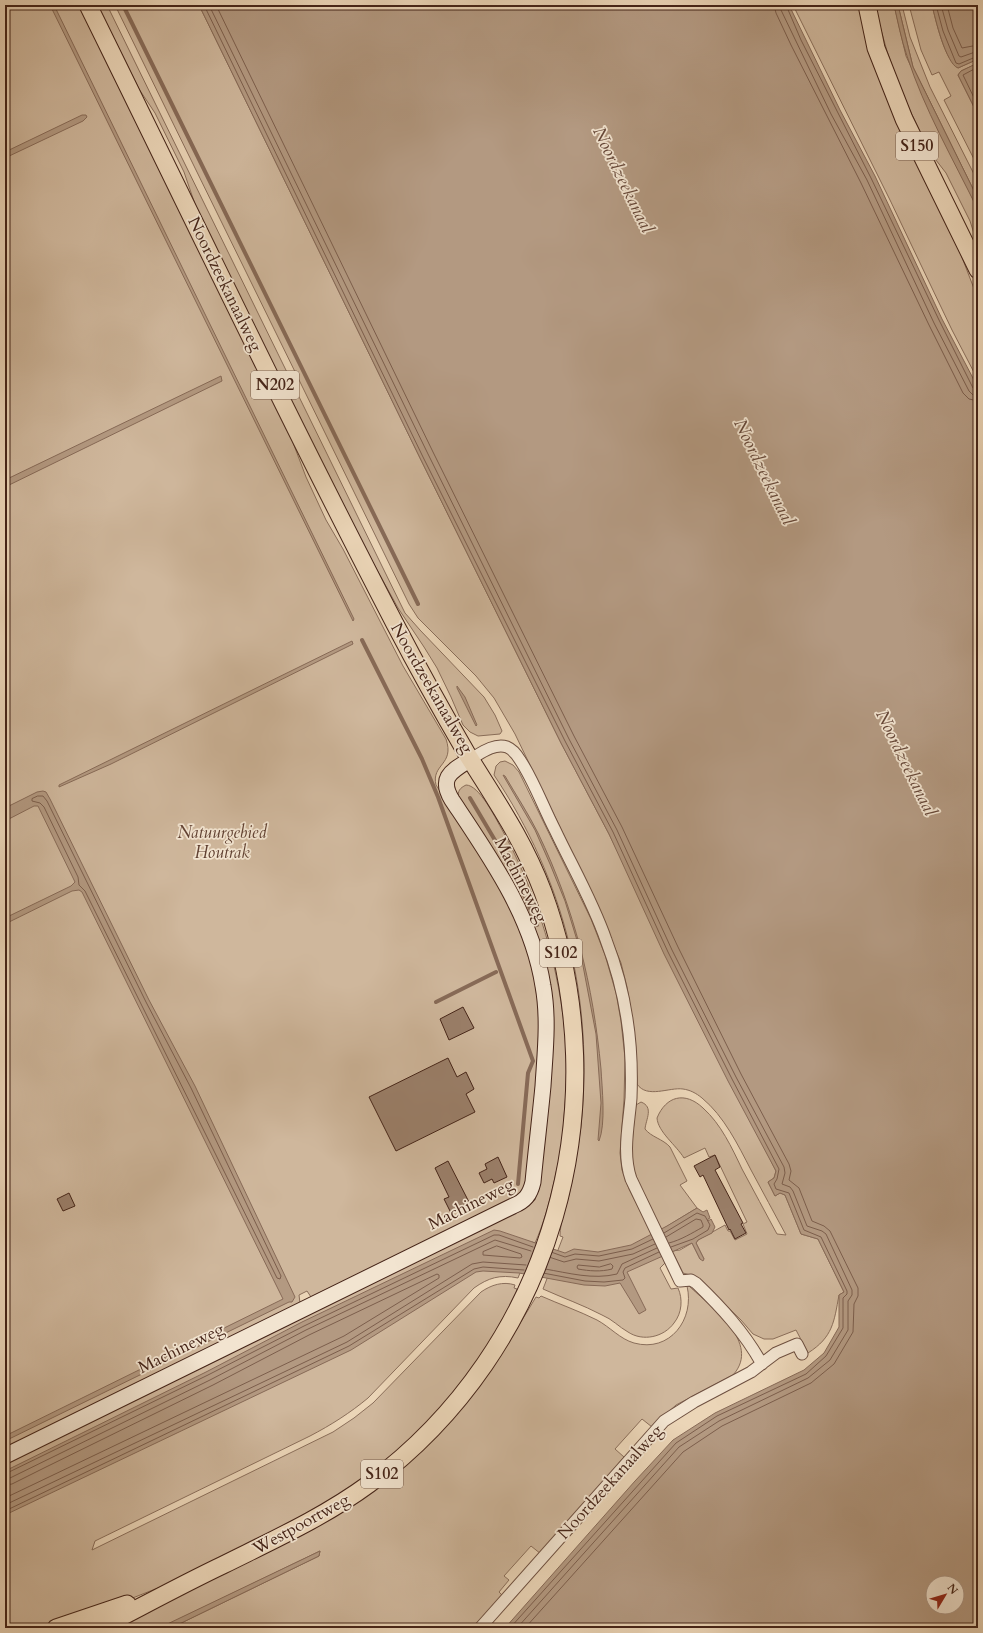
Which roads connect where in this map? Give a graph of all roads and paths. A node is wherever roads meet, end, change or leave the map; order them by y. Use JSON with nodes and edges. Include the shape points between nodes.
{"nodes":[{"id":1,"x":88,"y":5,"type":"edge"},
{"id":2,"x":867,"y":5,"type":"edge"},
{"id":3,"x":978,"y":270,"type":"edge"},
{"id":4,"x":470,"y":759,"type":"junction"},
{"id":5,"x":802,"y":1354,"type":"dead end"},
{"id":6,"x":762,"y":1364,"type":"junction"},
{"id":7,"x":5,"y":1456,"type":"edge"},
{"id":8,"x":179,"y":1587,"type":"junction"},
{"id":9,"x":56,"y":1628,"type":"edge"},
{"id":10,"x":100,"y":1628,"type":"edge"},
{"id":11,"x":480,"y":1628,"type":"edge"}],
"edges":[{"from":1,"to":4,"type":"main road","name":"Noordzeekanaalweg","number":"N202","via":[[346,532]]},
{"from":2,"to":3,"type":"main road","number":"S150","via":[[876,48],[904,119]]},
{"from":4,"to":6,"type":"street","name":"Noordzeekanaalweg","via":[[499,746],[508,748],[520,760],[589,901],[606,938],[627,1019],[631,1096],[627,1168],[680,1280],[691,1280],[696,1283],[725,1312],[743,1333]]},
{"from":4,"to":7,"type":"street","name":"Machineweg","via":[[448,776],[446,788],[515,902],[532,944],[544,990],[544,1066],[533,1182],[529,1195],[513,1206]]},
{"from":4,"to":8,"type":"main road","name":"Westpoortweg","number":"S102","via":[[510,821],[532,865],[552,919],[567,984],[574,1044],[575,1098],[567,1166],[550,1232],[526,1293],[503,1336],[478,1374],[440,1421],[397,1462],[314,1520]]},
{"from":5,"to":6,"type":"street","name":"Noordzeekanaalweg","via":[[797,1344]]},
{"from":6,"to":11,"type":"street","name":"Noordzeekanaalweg","via":[[664,1421]]},
{"from":8,"to":9,"type":"main road","name":"Westpoortweg","number":"S102"},
{"from":8,"to":10,"type":"main road","name":"Westpoortweg","number":"S102"}]}
